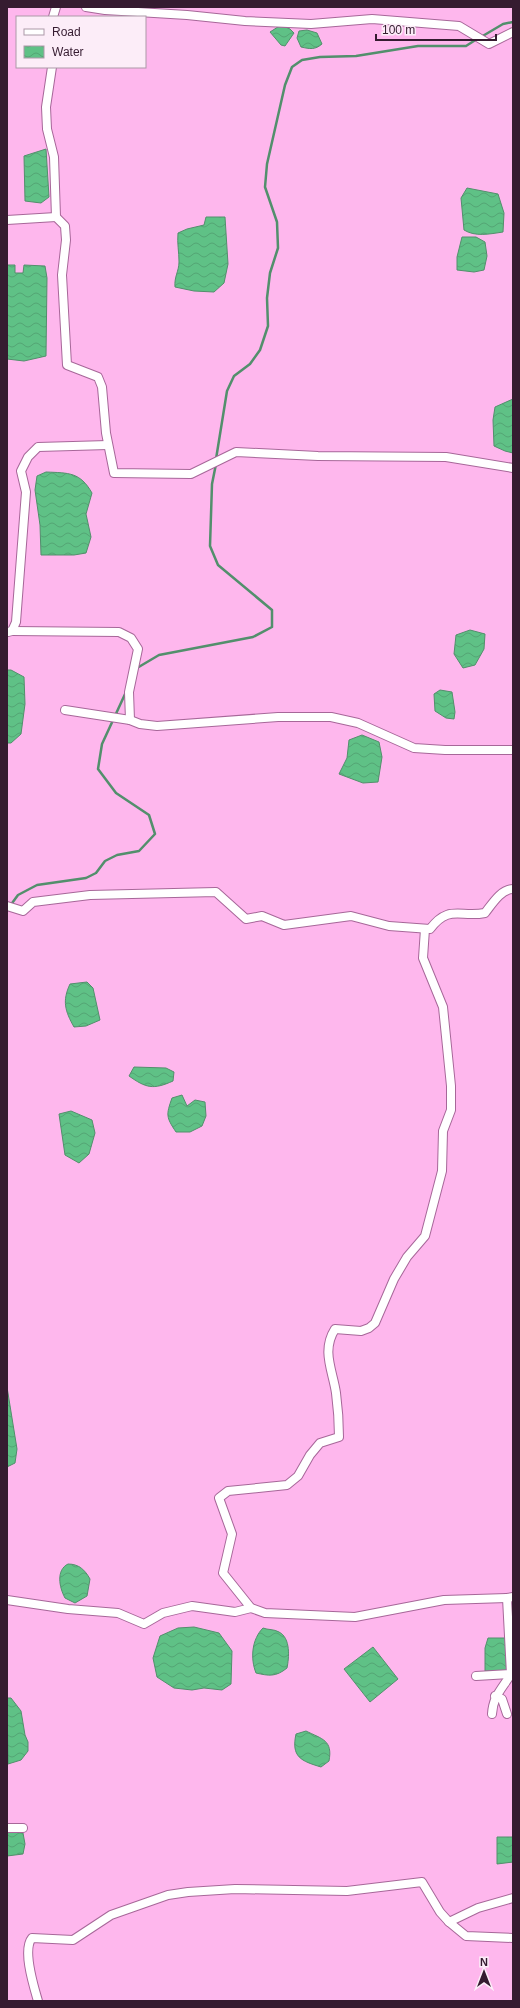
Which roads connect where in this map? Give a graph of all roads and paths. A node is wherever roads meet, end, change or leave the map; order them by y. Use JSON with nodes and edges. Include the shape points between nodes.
{"nodes":[{"id":1,"x":86,"y":7,"type":"edge"},
{"id":2,"x":513,"y":32,"type":"edge"},
{"id":3,"x":52,"y":68,"type":"edge"},
{"id":4,"x":56,"y":217,"type":"junction"},
{"id":5,"x":7,"y":220,"type":"edge"},
{"id":6,"x":108,"y":445,"type":"junction"},
{"id":7,"x":513,"y":468,"type":"edge"},
{"id":8,"x":9,"y":632,"type":"edge"},
{"id":9,"x":65,"y":710,"type":"dead end"},
{"id":10,"x":130,"y":720,"type":"junction"},
{"id":11,"x":513,"y":750,"type":"edge"},
{"id":12,"x":513,"y":889,"type":"edge"},
{"id":13,"x":7,"y":906,"type":"edge"},
{"id":14,"x":424,"y":929,"type":"junction"},
{"id":15,"x":510,"y":1598,"type":"edge"},
{"id":16,"x":7,"y":1600,"type":"edge"},
{"id":17,"x":251,"y":1608,"type":"junction"},
{"id":18,"x":511,"y":1674,"type":"junction"},
{"id":19,"x":476,"y":1676,"type":"dead end"},
{"id":20,"x":495,"y":1696,"type":"junction"},
{"id":21,"x":492,"y":1714,"type":"dead end"},
{"id":22,"x":507,"y":1714,"type":"dead end"},
{"id":23,"x":7,"y":1828,"type":"edge"},
{"id":24,"x":23,"y":1828,"type":"dead end"},
{"id":25,"x":513,"y":1898,"type":"edge"},
{"id":26,"x":449,"y":1922,"type":"junction"},
{"id":27,"x":513,"y":1938,"type":"edge"},
{"id":28,"x":38,"y":2001,"type":"edge"}],
"edges":[{"from":1,"to":2,"type":"street","via":[[245,21],[311,24],[372,19],[459,26],[489,44]]},
{"from":3,"to":4,"type":"street","via":[[46,107],[47,129],[54,157]]},
{"from":4,"to":5,"type":"street"},
{"from":4,"to":6,"type":"street","via":[[65,226],[66,240],[62,275],[66,365],[98,377],[102,387]]},
{"from":6,"to":7,"type":"street","via":[[114,473],[191,474],[236,452],[318,456],[446,456]]},
{"from":6,"to":8,"type":"street","via":[[38,447],[24,464],[21,471],[26,492],[22,558],[16,622]]},
{"from":8,"to":10,"type":"street","via":[[119,632],[131,638],[138,649],[129,692]]},
{"from":9,"to":10,"type":"street"},
{"from":10,"to":11,"type":"street","via":[[157,726],[331,717],[358,723],[414,748]]},
{"from":12,"to":14,"type":"street","via":[[496,898],[485,913],[472,916],[456,912],[438,918],[430,929]]},
{"from":13,"to":14,"type":"street","via":[[23,911],[33,902],[90,895],[216,892],[246,919],[262,916],[284,926],[351,916],[389,926]]},
{"from":14,"to":17,"type":"street","via":[[423,958],[443,1007],[451,1086],[451,1110],[443,1131],[442,1171],[425,1236],[407,1257],[394,1279],[375,1323],[361,1331],[336,1329],[331,1338],[329,1358],[336,1392],[339,1437],[320,1443],[298,1476],[287,1485],[228,1491],[219,1498],[232,1534],[223,1573]]},
{"from":15,"to":17,"type":"street","via":[[444,1600],[355,1617],[264,1613]]},
{"from":15,"to":18,"type":"street"},
{"from":16,"to":17,"type":"street","via":[[118,1613],[144,1624],[163,1613],[192,1606],[235,1612]]},
{"from":18,"to":19,"type":"street"},
{"from":18,"to":20,"type":"street"},
{"from":20,"to":21,"type":"street"},
{"from":20,"to":22,"type":"street","via":[[502,1699]]},
{"from":23,"to":24,"type":"street"},
{"from":25,"to":26,"type":"street","via":[[478,1908]]},
{"from":26,"to":27,"type":"street","via":[[466,1936]]},
{"from":26,"to":28,"type":"street","via":[[422,1882],[347,1891],[235,1889],[168,1895],[111,1915],[74,1940],[32,1938],[28,1950]]}]}
